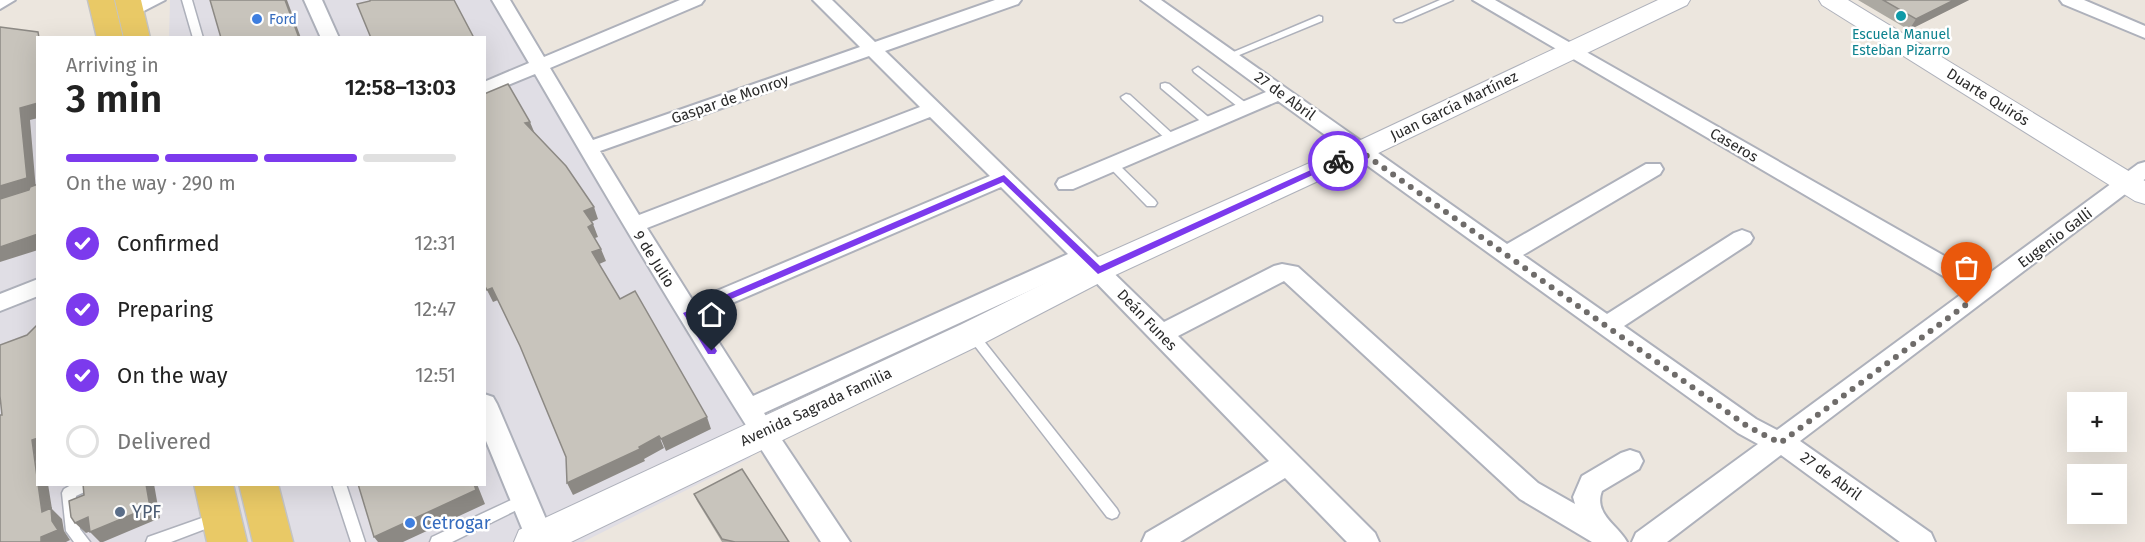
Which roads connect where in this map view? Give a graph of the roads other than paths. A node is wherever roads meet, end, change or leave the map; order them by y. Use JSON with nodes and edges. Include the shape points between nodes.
{"nodes":[{"id":1,"x":6,"y":0,"type":"edge"},
{"id":2,"x":101,"y":0,"type":"edge"},
{"id":3,"x":156,"y":0,"type":"edge"},
{"id":4,"x":187,"y":0,"type":"edge"},
{"id":5,"x":313,"y":0,"type":"edge"},
{"id":6,"x":501,"y":0,"type":"edge"},
{"id":7,"x":695,"y":0,"type":"edge"},
{"id":8,"x":822,"y":0,"type":"edge"},
{"id":9,"x":1012,"y":0,"type":"edge"},
{"id":10,"x":1150,"y":0,"type":"edge"},
{"id":11,"x":1448,"y":0,"type":"edge"},
{"id":12,"x":1482,"y":0,"type":"edge"},
{"id":13,"x":1678,"y":0,"type":"edge"},
{"id":14,"x":1832,"y":0,"type":"edge"},
{"id":15,"x":2069,"y":0,"type":"edge"},
{"id":16,"x":0,"y":4,"type":"edge"},
{"id":17,"x":129,"y":5,"type":"edge"},
{"id":18,"x":1318,"y":19,"type":"dead end"},
{"id":19,"x":1399,"y":20,"type":"dead end"},
{"id":20,"x":2145,"y":33,"type":"edge"},
{"id":21,"x":110,"y":36,"type":"edge"},
{"id":22,"x":137,"y":36,"type":"edge"},
{"id":23,"x":197,"y":36,"type":"edge"},
{"id":24,"x":329,"y":36,"type":"edge"},
{"id":25,"x":873,"y":50,"type":"junction"},
{"id":26,"x":1570,"y":51,"type":"junction"},
{"id":27,"x":1229,"y":56,"type":"junction"},
{"id":28,"x":539,"y":66,"type":"junction"},
{"id":29,"x":1198,"y":70,"type":"dead end"},
{"id":30,"x":1165,"y":86,"type":"dead end"},
{"id":31,"x":486,"y":88,"type":"edge"},
{"id":32,"x":1280,"y":93,"type":"junction"},
{"id":33,"x":1126,"y":97,"type":"dead end"},
{"id":34,"x":933,"y":108,"type":"junction"},
{"id":35,"x":1245,"y":108,"type":"junction"},
{"id":36,"x":1209,"y":123,"type":"junction"},
{"id":37,"x":1172,"y":139,"type":"junction"},
{"id":38,"x":587,"y":149,"type":"junction"},
{"id":39,"x":1360,"y":151,"type":"junction"},
{"id":40,"x":1112,"y":164,"type":"junction"},
{"id":41,"x":1653,"y":169,"type":"dead end"},
{"id":42,"x":1004,"y":178,"type":"junction"},
{"id":43,"x":2139,"y":182,"type":"edge"},
{"id":44,"x":1066,"y":184,"type":"dead end"},
{"id":45,"x":1151,"y":203,"type":"dead end"},
{"id":46,"x":633,"y":225,"type":"junction"},
{"id":47,"x":1742,"y":238,"type":"dead end"},
{"id":48,"x":1507,"y":254,"type":"junction"},
{"id":49,"x":1091,"y":263,"type":"junction"},
{"id":50,"x":36,"y":288,"type":"edge"},
{"id":51,"x":1986,"y":290,"type":"junction"},
{"id":52,"x":0,"y":303,"type":"edge"},
{"id":53,"x":688,"y":313,"type":"junction"},
{"id":54,"x":1607,"y":326,"type":"junction"},
{"id":55,"x":972,"y":334,"type":"junction"},
{"id":56,"x":1161,"y":334,"type":"junction"},
{"id":57,"x":486,"y":409,"type":"edge"},
{"id":58,"x":755,"y":421,"type":"junction"},
{"id":59,"x":1780,"y":443,"type":"junction"},
{"id":60,"x":1630,"y":461,"type":"dead end"},
{"id":61,"x":1287,"y":463,"type":"junction"},
{"id":62,"x":84,"y":486,"type":"edge"},
{"id":63,"x":259,"y":486,"type":"edge"},
{"id":64,"x":340,"y":486,"type":"edge"},
{"id":65,"x":524,"y":500,"type":"junction"},
{"id":66,"x":1112,"y":513,"type":"dead end"},
{"id":67,"x":220,"y":515,"type":"edge"},
{"id":68,"x":1604,"y":535,"type":"edge"},
{"id":69,"x":537,"y":540,"type":"edge"},
{"id":70,"x":83,"y":542,"type":"edge"},
{"id":71,"x":153,"y":542,"type":"edge"},
{"id":72,"x":273,"y":542,"type":"edge"},
{"id":73,"x":358,"y":542,"type":"edge"},
{"id":74,"x":437,"y":542,"type":"edge"},
{"id":75,"x":836,"y":542,"type":"edge"},
{"id":76,"x":1156,"y":542,"type":"edge"},
{"id":77,"x":1365,"y":542,"type":"edge"},
{"id":78,"x":1646,"y":542,"type":"edge"},
{"id":79,"x":1921,"y":542,"type":"edge"}],
"edges":[{"from":1,"to":16,"type":"street"},
{"from":2,"to":21,"type":"main road"},
{"from":3,"to":17,"type":"street"},
{"from":4,"to":23,"type":"lane"},
{"from":5,"to":24,"type":"street"},
{"from":6,"to":28,"type":"street","name":"9 de Julio"},
{"from":7,"to":28,"type":"street"},
{"from":8,"to":25,"type":"street","name":"Deán Funes"},
{"from":9,"to":25,"type":"street","name":"Gaspar de Monroy"},
{"from":10,"to":27,"type":"street","name":"27 de Abril"},
{"from":11,"to":19,"type":"lane"},
{"from":12,"to":26,"type":"street","name":"Caseros"},
{"from":13,"to":26,"type":"main road","name":"Juan García Martínez"},
{"from":14,"to":43,"type":"main road","name":"Duarte Quirós"},
{"from":15,"to":20,"type":"street"},
{"from":17,"to":22,"type":"main road"},
{"from":18,"to":27,"type":"lane"},
{"from":25,"to":34,"type":"street","name":"Deán Funes"},
{"from":25,"to":38,"type":"street","name":"Gaspar de Monroy"},
{"from":26,"to":39,"type":"main road","name":"Juan García Martínez"},
{"from":26,"to":51,"type":"street","name":"Caseros"},
{"from":27,"to":32,"type":"street","name":"27 de Abril"},
{"from":28,"to":31,"type":"street"},
{"from":28,"to":38,"type":"street","name":"9 de Julio"},
{"from":29,"to":35,"type":"lane"},
{"from":30,"to":36,"type":"lane"},
{"from":32,"to":35,"type":"street"},
{"from":32,"to":39,"type":"street","name":"27 de Abril"},
{"from":33,"to":37,"type":"lane"},
{"from":34,"to":42,"type":"street","name":"Deán Funes"},
{"from":34,"to":46,"type":"street"},
{"from":35,"to":36,"type":"street"},
{"from":36,"to":37,"type":"street"},
{"from":37,"to":40,"type":"street"},
{"from":38,"to":46,"type":"street","name":"9 de Julio"},
{"from":39,"to":48,"type":"street","name":"27 de Abril"},
{"from":39,"to":49,"type":"main road","name":"Juan García Martínez"},
{"from":40,"to":44,"type":"street"},
{"from":40,"to":45,"type":"lane"},
{"from":41,"to":48,"type":"street"},
{"from":42,"to":49,"type":"street","name":"Deán Funes"},
{"from":42,"to":53,"type":"street"},
{"from":43,"to":51,"type":"street","name":"Eugenio Galli"},
{"from":46,"to":53,"type":"street","name":"9 de Julio"},
{"from":47,"to":54,"type":"street"},
{"from":48,"to":54,"type":"street","name":"27 de Abril"},
{"from":49,"to":55,"type":"main road","name":"Avenida Sagrada Familia"},
{"from":49,"to":56,"type":"street","name":"Deán Funes"},
{"from":49,"to":58,"type":"street"},
{"from":50,"to":52,"type":"street"},
{"from":51,"to":59,"type":"street","name":"Eugenio Galli"},
{"from":53,"to":58,"type":"street","name":"9 de Julio"},
{"from":54,"to":59,"type":"street","name":"27 de Abril","via":[[1747,426]]},
{"from":55,"to":58,"type":"main road","name":"Avenida Sagrada Familia"},
{"from":55,"to":66,"type":"lane"},
{"from":56,"to":61,"type":"street","name":"Deán Funes"},
{"from":56,"to":68,"type":"street","via":[[1282,272],[1290,273],[1529,491],[1552,508]]},
{"from":57,"to":65,"type":"street"},
{"from":58,"to":69,"type":"main road","name":"Avenida Sagrada Familia"},
{"from":58,"to":75,"type":"street","name":"9 de Julio"},
{"from":59,"to":78,"type":"street","name":"Eugenio Galli"},
{"from":59,"to":79,"type":"street","name":"27 de Abril","via":[[1802,454]]},
{"from":60,"to":68,"type":"street","via":[[1591,484],[1586,497]]},
{"from":61,"to":76,"type":"street"},
{"from":61,"to":77,"type":"street","name":"Deán Funes"},
{"from":62,"to":70,"type":"lane","via":[[69,494],[73,531]]},
{"from":63,"to":72,"type":"main road"},
{"from":64,"to":73,"type":"lane"},
{"from":65,"to":69,"type":"street"},
{"from":65,"to":74,"type":"lane"},
{"from":67,"to":71,"type":"lane"}]}
